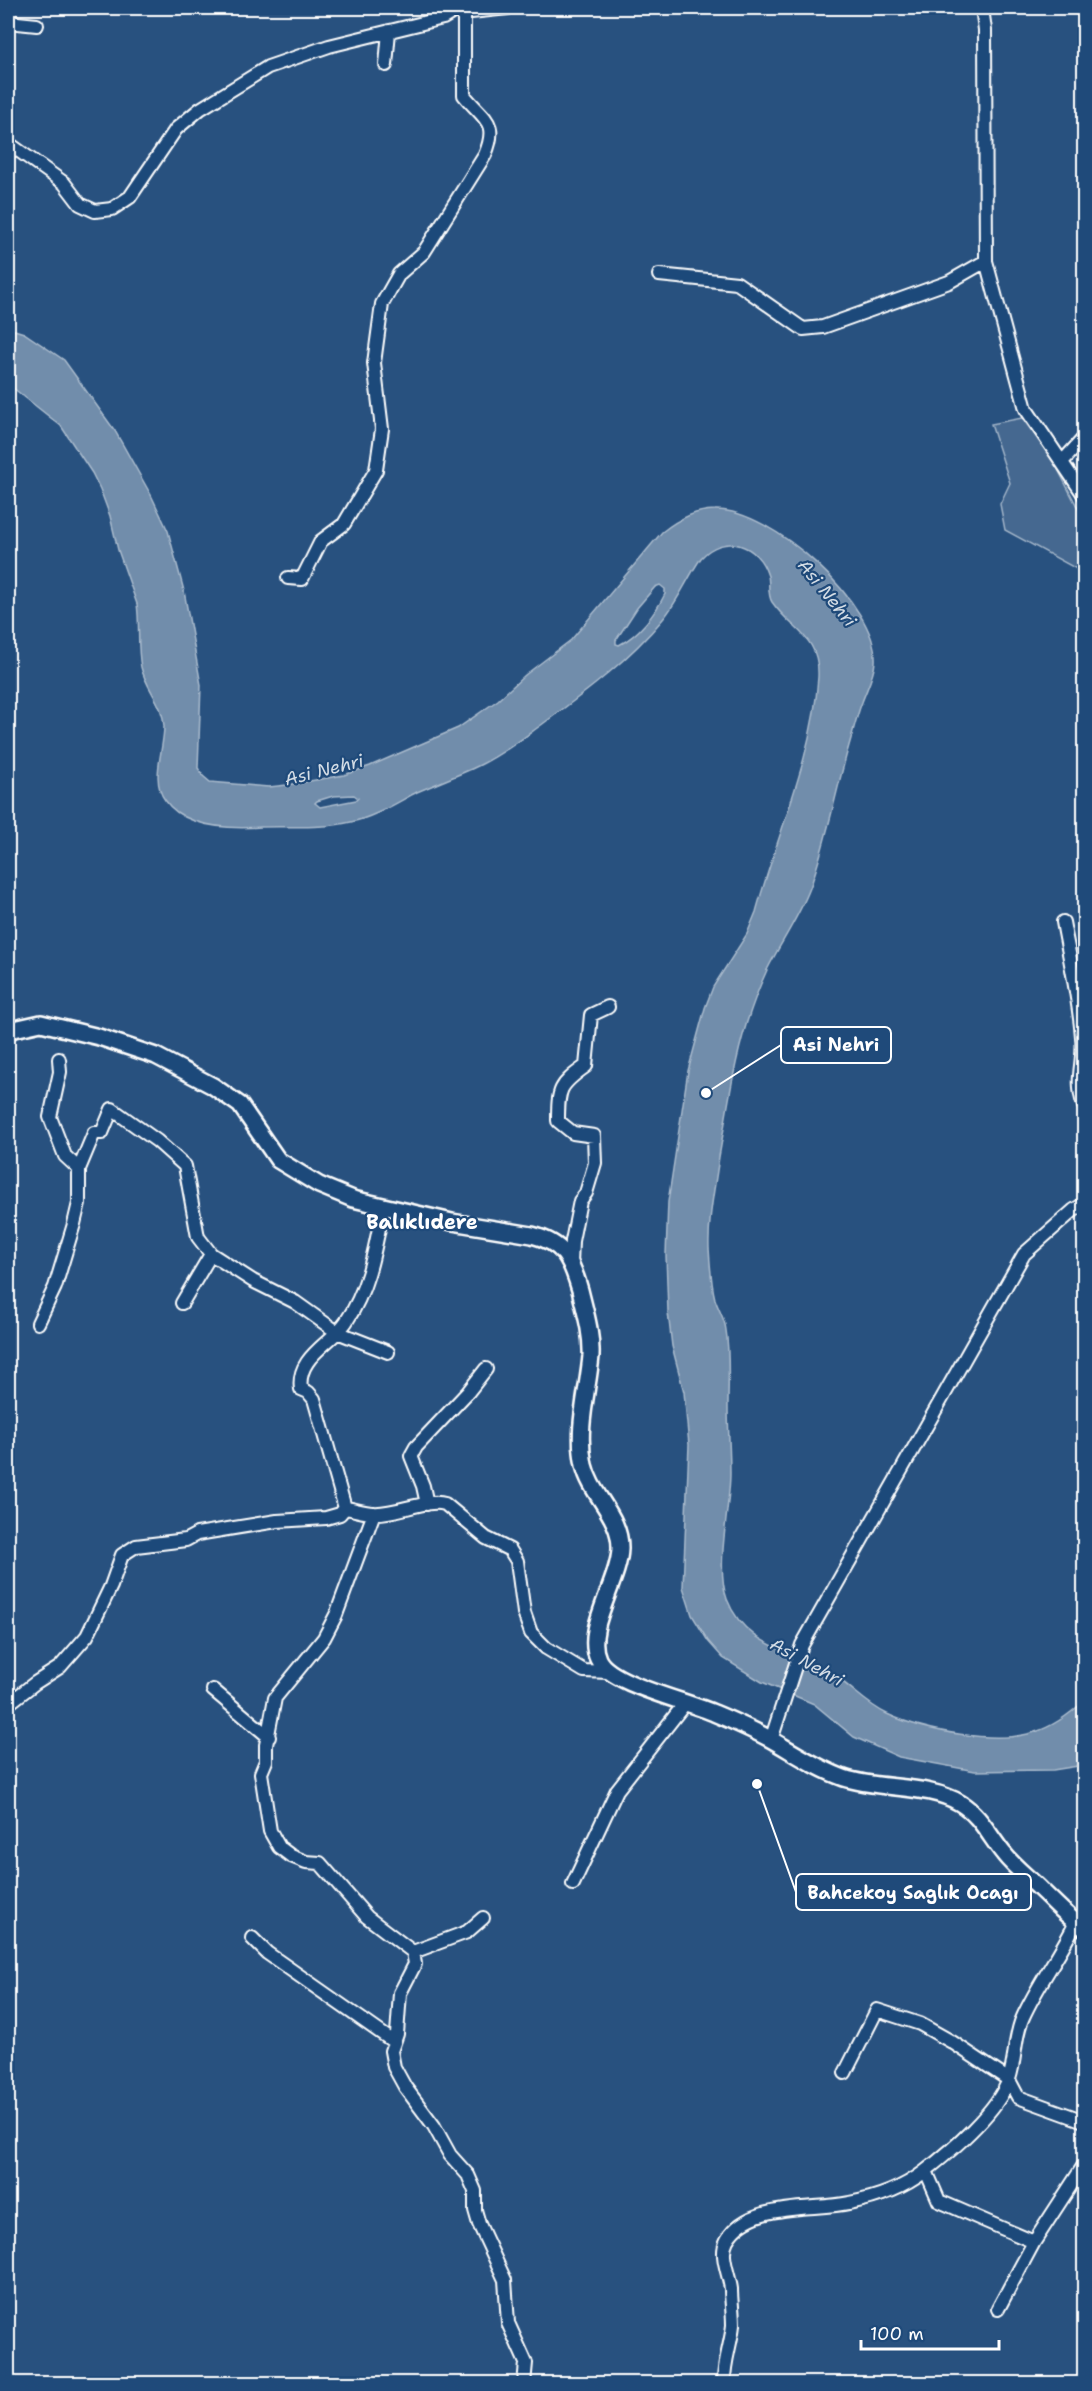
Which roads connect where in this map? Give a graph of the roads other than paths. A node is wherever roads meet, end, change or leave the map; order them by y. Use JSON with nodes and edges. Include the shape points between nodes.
{"nodes":[{"id":1,"x":463,"y":8,"type":"edge"},
{"id":2,"x":508,"y":8,"type":"edge"},
{"id":3,"x":981,"y":8,"type":"edge"},
{"id":4,"x":8,"y":22,"type":"edge"},
{"id":5,"x":37,"y":25,"type":"dead end"},
{"id":6,"x":389,"y":31,"type":"junction"},
{"id":7,"x":386,"y":65,"type":"dead end"},
{"id":8,"x":8,"y":143,"type":"edge"},
{"id":9,"x":986,"y":261,"type":"junction"},
{"id":10,"x":659,"y":275,"type":"dead end"},
{"id":11,"x":1084,"y":438,"type":"edge"},
{"id":12,"x":1062,"y":462,"type":"junction"},
{"id":13,"x":1084,"y":494,"type":"edge"},
{"id":14,"x":288,"y":578,"type":"dead end"},
{"id":15,"x":1063,"y":922,"type":"dead end"},
{"id":16,"x":608,"y":1007,"type":"dead end"},
{"id":17,"x":8,"y":1032,"type":"edge"},
{"id":18,"x":59,"y":1059,"type":"dead end"},
{"id":19,"x":1084,"y":1106,"type":"edge"},
{"id":20,"x":79,"y":1169,"type":"junction"},
{"id":21,"x":1084,"y":1204,"type":"edge"},
{"id":22,"x":383,"y":1208,"type":"junction"},
{"id":23,"x":211,"y":1254,"type":"junction"},
{"id":24,"x":571,"y":1264,"type":"junction"},
{"id":25,"x":182,"y":1303,"type":"dead end"},
{"id":26,"x":38,"y":1323,"type":"dead end"},
{"id":27,"x":337,"y":1332,"type":"junction"},
{"id":28,"x":388,"y":1352,"type":"dead end"},
{"id":29,"x":486,"y":1369,"type":"dead end"},
{"id":30,"x":428,"y":1504,"type":"junction"},
{"id":31,"x":345,"y":1508,"type":"junction"},
{"id":32,"x":374,"y":1514,"type":"junction"},
{"id":33,"x":609,"y":1672,"type":"junction"},
{"id":34,"x":213,"y":1690,"type":"dead end"},
{"id":35,"x":686,"y":1702,"type":"junction"},
{"id":36,"x":8,"y":1704,"type":"edge"},
{"id":37,"x":773,"y":1733,"type":"junction"},
{"id":38,"x":269,"y":1737,"type":"junction"},
{"id":39,"x":573,"y":1884,"type":"dead end"},
{"id":40,"x":483,"y":1918,"type":"dead end"},
{"id":41,"x":1080,"y":1925,"type":"edge"},
{"id":42,"x":252,"y":1938,"type":"dead end"},
{"id":43,"x":413,"y":1952,"type":"junction"},
{"id":44,"x":394,"y":2042,"type":"junction"},
{"id":45,"x":846,"y":2073,"type":"dead end"},
{"id":46,"x":1009,"y":2080,"type":"junction"},
{"id":47,"x":1084,"y":2121,"type":"edge"},
{"id":48,"x":1084,"y":2164,"type":"edge"},
{"id":49,"x":926,"y":2171,"type":"junction"},
{"id":50,"x":1034,"y":2242,"type":"junction"},
{"id":51,"x":998,"y":2309,"type":"dead end"},
{"id":52,"x":524,"y":2384,"type":"edge"},
{"id":53,"x":724,"y":2384,"type":"edge"}],
"edges":[{"from":1,"to":2,"type":"street","via":[[471,12]]},
{"from":1,"to":6,"type":"street","via":[[443,18]]},
{"from":1,"to":14,"type":"street","via":[[464,95],[490,124],[492,138],[424,252],[399,274],[382,303],[374,363],[382,429],[376,470],[344,524],[321,541],[302,579]]},
{"from":3,"to":9,"type":"street","via":[[985,30]]},
{"from":4,"to":5,"type":"street"},
{"from":6,"to":7,"type":"street"},
{"from":6,"to":8,"type":"street","via":[[268,67],[200,109],[176,129],[130,197],[112,209],[95,212],[80,204],[64,183]]},
{"from":9,"to":10,"type":"street","via":[[949,282],[823,327],[803,329],[737,283]]},
{"from":9,"to":12,"type":"street","via":[[1026,409]]},
{"from":11,"to":12,"type":"street"},
{"from":12,"to":13,"type":"street"},
{"from":15,"to":19,"type":"street","via":[[1082,1033],[1078,1074]]},
{"from":16,"to":24,"type":"street","via":[[591,1015],[586,1066],[568,1079],[558,1095],[558,1121],[573,1133],[594,1136],[595,1162],[580,1201]]},
{"from":17,"to":22,"type":"main road","via":[[41,1023],[156,1056],[234,1100],[248,1114],[278,1160],[319,1185]]},
{"from":18,"to":20,"type":"street","via":[[50,1117],[65,1156]]},
{"from":20,"to":23,"type":"street","via":[[94,1133],[102,1133],[112,1109],[185,1166],[198,1237]]},
{"from":20,"to":26,"type":"street","via":[[79,1203],[74,1224],[55,1287]]},
{"from":21,"to":37,"type":"street","via":[[1024,1254],[802,1645]]},
{"from":22,"to":24,"type":"main road","via":[[544,1238],[559,1247]]},
{"from":22,"to":27,"type":"street","via":[[367,1281]]},
{"from":23,"to":25,"type":"street"},
{"from":23,"to":27,"type":"street","via":[[296,1302]]},
{"from":24,"to":33,"type":"main road","via":[[591,1342],[583,1428],[584,1463],[594,1490],[615,1522],[620,1542],[618,1567],[596,1635],[596,1656]]},
{"from":27,"to":28,"type":"street"},
{"from":27,"to":31,"type":"street","via":[[311,1356],[300,1382],[301,1389],[314,1399]]},
{"from":29,"to":30,"type":"street","via":[[411,1456]]},
{"from":30,"to":32,"type":"street"},
{"from":30,"to":33,"type":"street","via":[[445,1504],[486,1538],[510,1550],[517,1561],[524,1613],[531,1633],[546,1648],[584,1671]]},
{"from":31,"to":32,"type":"street"},
{"from":31,"to":36,"type":"street","via":[[326,1518],[277,1521],[136,1546],[122,1555],[87,1636],[60,1667]]},
{"from":32,"to":38,"type":"street","via":[[324,1638],[275,1698]]},
{"from":33,"to":35,"type":"main road"},
{"from":34,"to":38,"type":"street"},
{"from":35,"to":37,"type":"main road"},
{"from":35,"to":39,"type":"street","via":[[617,1790]]},
{"from":37,"to":41,"type":"main road","via":[[833,1774],[960,1803],[981,1822],[1010,1861]]},
{"from":38,"to":43,"type":"street","via":[[261,1773],[270,1831],[279,1847],[306,1862],[320,1863],[367,1917]]},
{"from":40,"to":43,"type":"street","via":[[467,1932]]},
{"from":41,"to":46,"type":"street","via":[[1033,1994],[1019,2025]]},
{"from":42,"to":44,"type":"street","via":[[267,1953]]},
{"from":43,"to":44,"type":"street","via":[[415,1964],[400,1993]]},
{"from":44,"to":52,"type":"street","via":[[394,2067],[475,2191],[479,2224],[506,2280],[508,2323],[526,2362]]},
{"from":45,"to":46,"type":"street","via":[[877,2010],[920,2024]]},
{"from":46,"to":47,"type":"street","via":[[1018,2097]]},
{"from":46,"to":49,"type":"street","via":[[994,2108]]},
{"from":48,"to":50,"type":"street"},
{"from":49,"to":50,"type":"street","via":[[939,2202]]},
{"from":49,"to":53,"type":"street","via":[[883,2194],[847,2204],[776,2211],[752,2218],[737,2229],[727,2241],[723,2256],[733,2325]]},
{"from":50,"to":51,"type":"street"}]}
